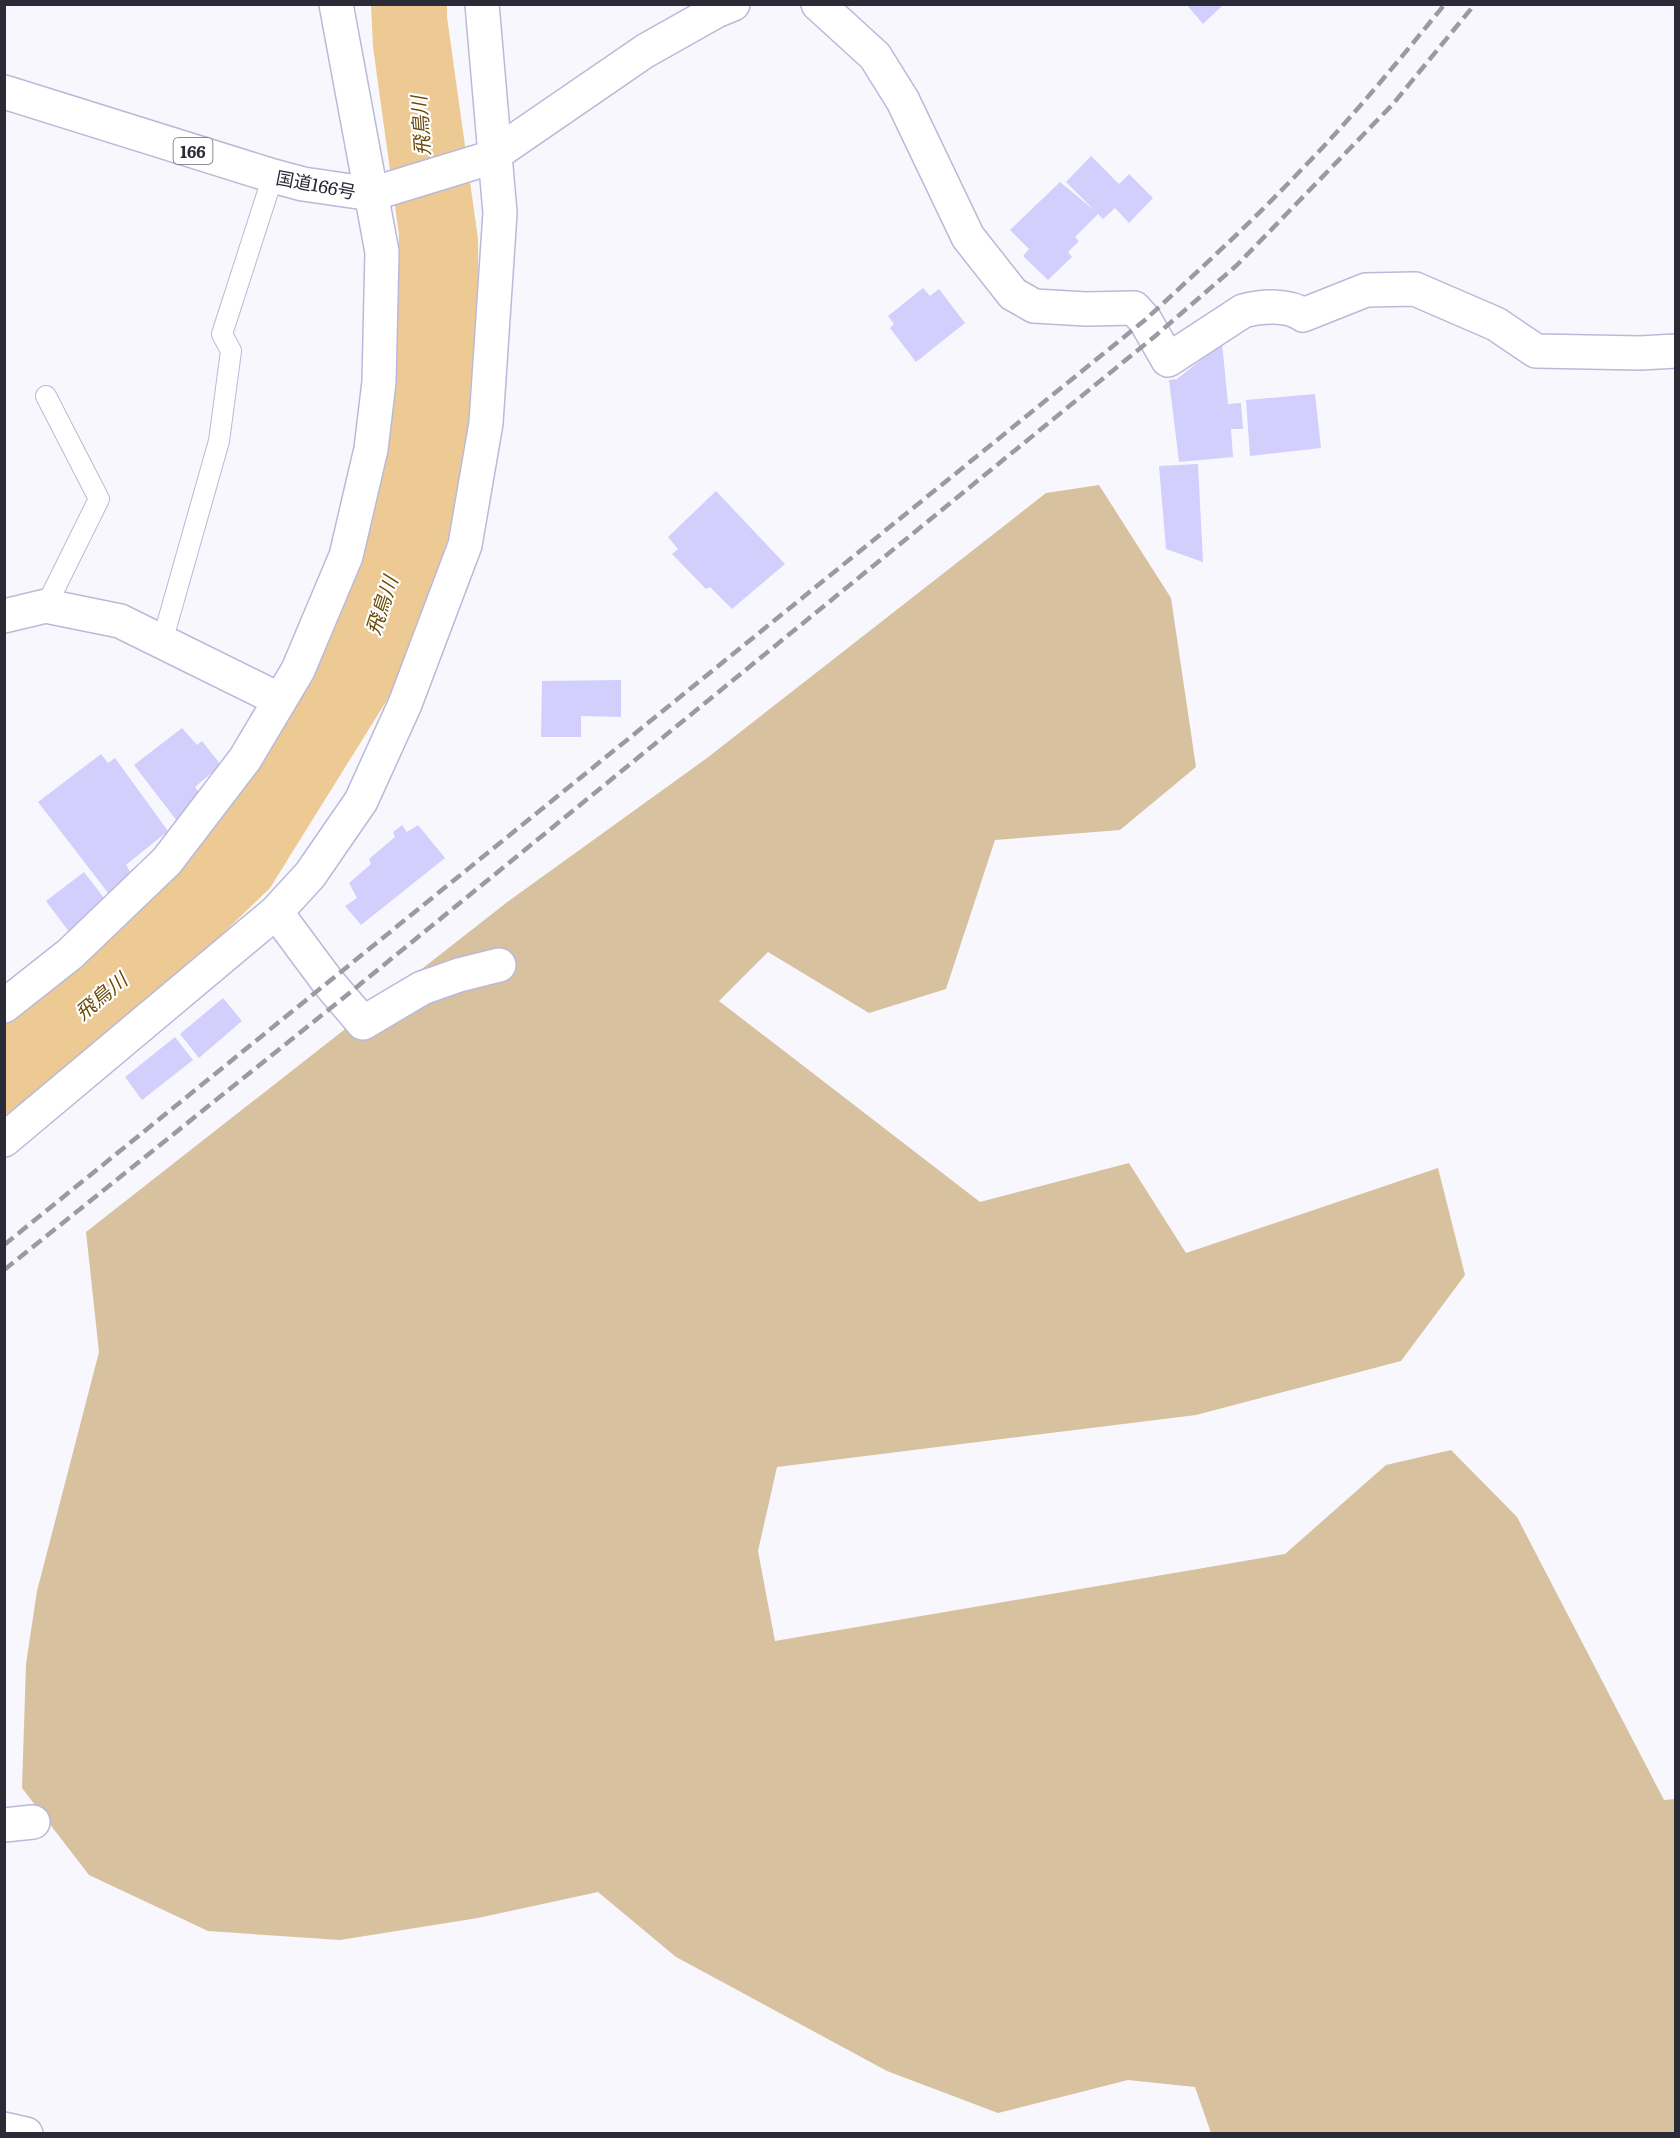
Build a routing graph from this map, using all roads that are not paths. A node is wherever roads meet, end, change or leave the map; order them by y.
1 (336, 4) edge
2 (482, 4) edge
3 (733, 4) edge
4 (818, 4) edge
5 (4, 92) edge
6 (489, 157) junction
7 (273, 176) junction
8 (378, 192) junction
9 (1676, 351) edge
10 (46, 396) dead end
11 (46, 606) junction
12 (4, 616) edge
13 (162, 642) junction
14 (280, 700) junction
15 (276, 912) junction
16 (499, 964) dead end
17 (4, 1006) edge
18 (4, 1140) edge
19 (4, 2130) edge
20 (26, 2133) edge

1 - 8 main road
2 - 6 main road
3 - 6 main road, 国道166号 / 166
4 - 9 main road
5 - 7 main road, 国道166号 / 166
6 - 8 main road, 国道166号 / 166
6 - 15 main road
7 - 8 main road, 国道166号 / 166
7 - 13 lane
8 - 14 main road
10 - 11 lane
11 - 12 main road
11 - 13 main road
13 - 14 main road
14 - 17 main road
15 - 16 main road
15 - 18 main road
19 - 20 main road

